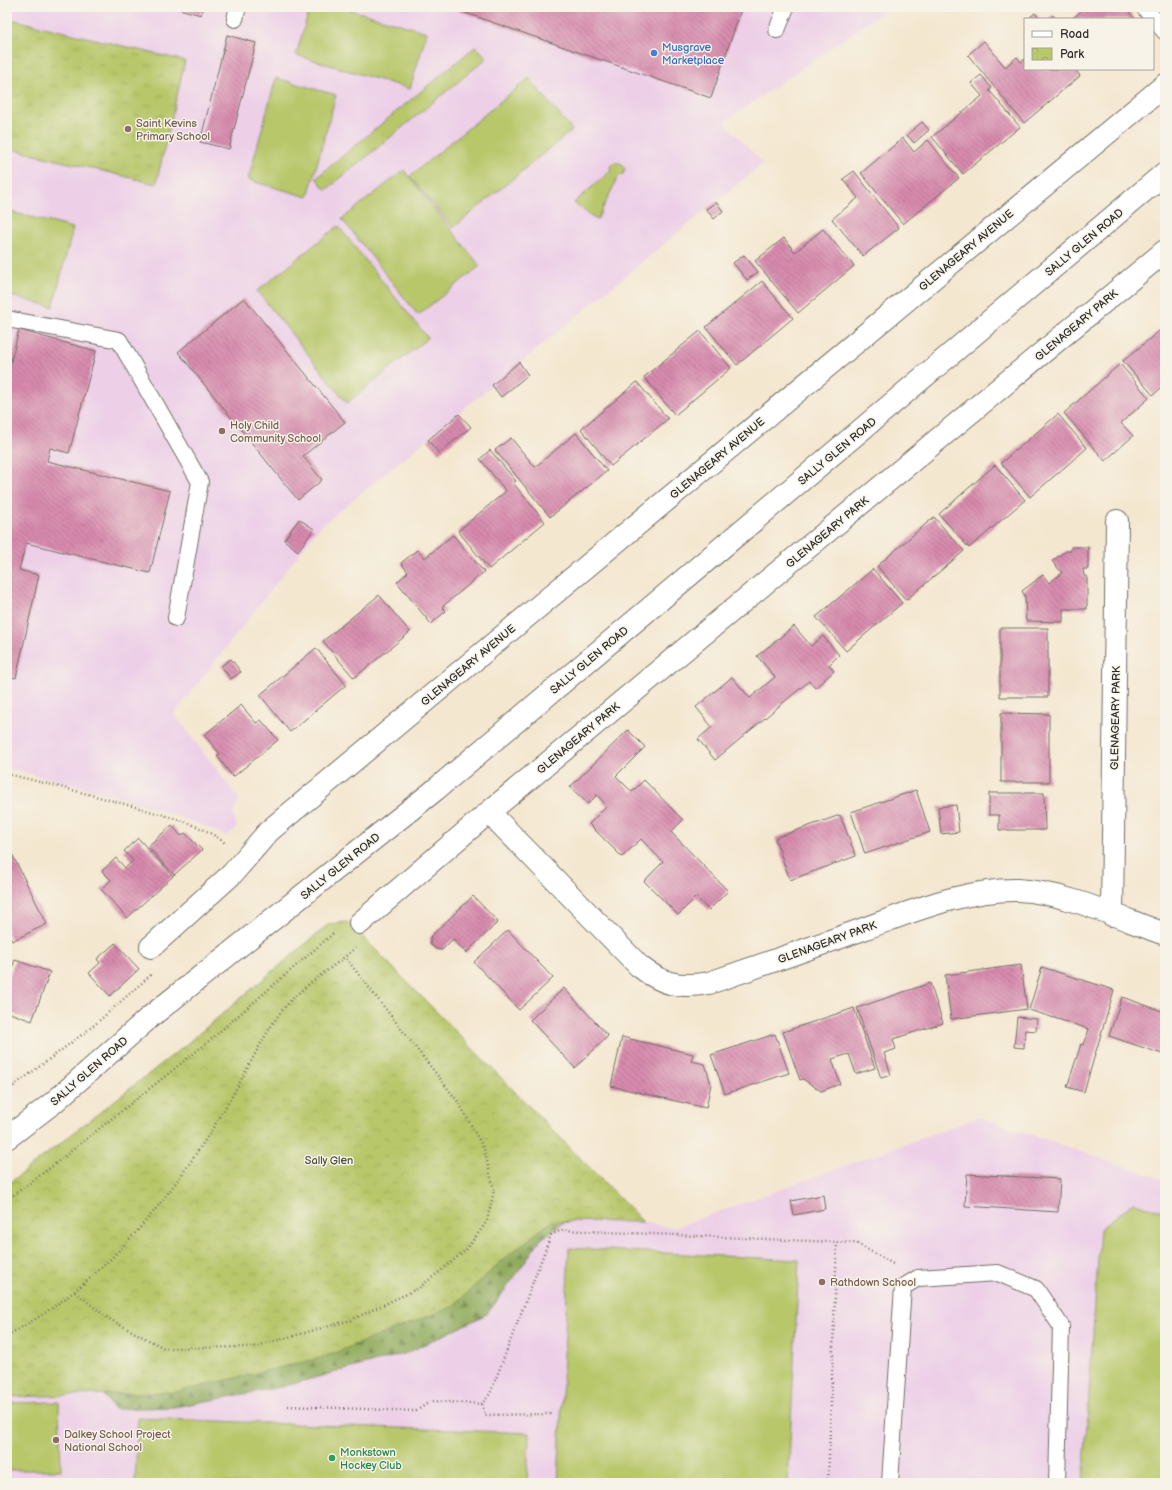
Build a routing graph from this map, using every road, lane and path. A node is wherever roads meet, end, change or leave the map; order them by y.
1 (786, 7) edge
2 (1144, 7) edge
3 (1153, 18) edge
4 (1154, 19) edge
5 (777, 30) dead end
6 (1165, 32) edge
7 (1165, 85) edge
8 (1165, 173) edge
9 (1165, 251) edge
10 (7, 319) edge
11 (1117, 521) dead end
12 (176, 618) dead end
13 (7, 774) edge
14 (489, 812) junction
15 (230, 847) dead end
16 (1112, 915) junction
17 (349, 925) junction
18 (1165, 934) edge
19 (151, 947) dead end
20 (345, 957) junction
21 (7, 1138) edge
22 (7, 1200) edge
23 (837, 1242) junction
24 (918, 1278) junction
25 (75, 1292) junction
26 (7, 1334) edge
27 (482, 1404) junction
28 (288, 1406) dead end
29 (552, 1414) dead end
30 (828, 1483) edge
31 (890, 1483) edge
32 (1057, 1483) edge

1 - 5 lane
2 - 3 lane
4 - 6 lane
7 - 19 street, GLENAGEARY AVENUE
8 - 21 street, SALLY GLEN ROAD
9 - 14 street, GLENAGEARY PARK
10 - 12 lane
11 - 16 street, GLENAGEARY PARK
13 - 15 path
14 - 16 street, GLENAGEARY PARK
14 - 17 street, GLENAGEARY PARK
16 - 18 street, GLENAGEARY PARK
17 - 20 path
17 - 22 path
20 - 25 path
20 - 25 path
23 - 24 path
23 - 27 path
23 - 30 path
24 - 31 lane
24 - 32 lane
25 - 26 path
27 - 28 path
27 - 29 path

